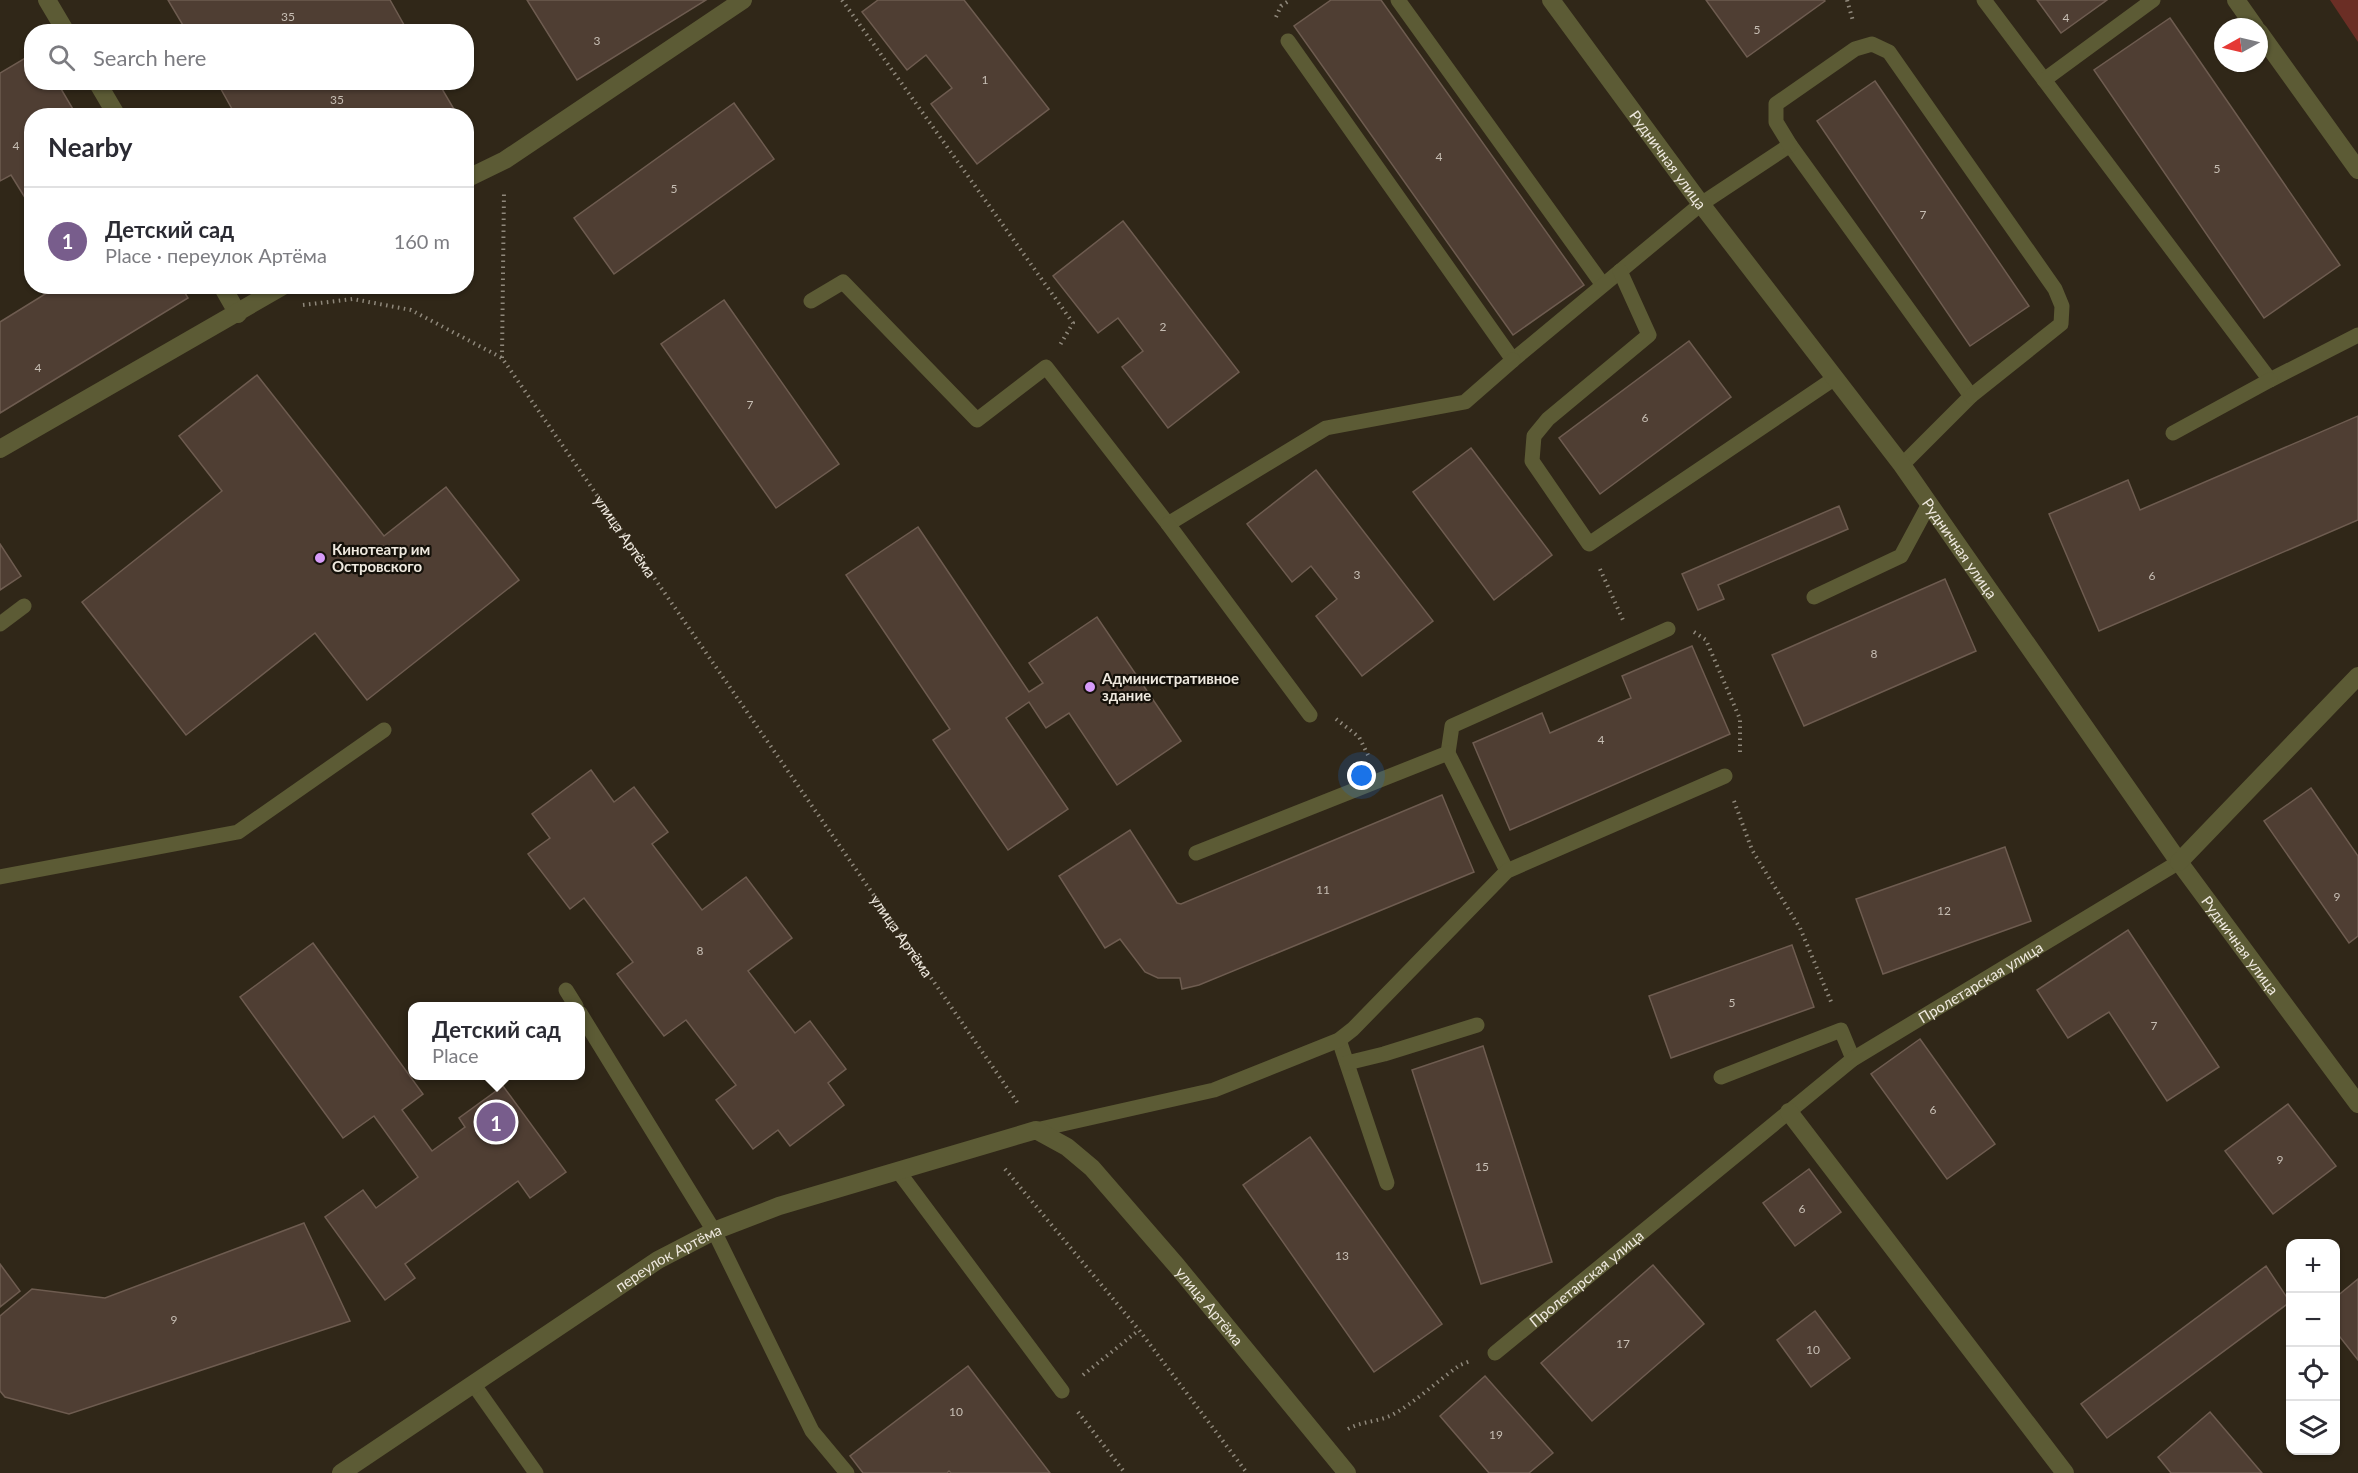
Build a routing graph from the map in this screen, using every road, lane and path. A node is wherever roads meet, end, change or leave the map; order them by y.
1 (47, 0) edge
2 (743, 0) edge
3 (842, 0) edge
4 (1398, 0) edge
5 (1551, 0) edge
6 (1984, 0) edge
7 (2153, 0) edge
8 (2236, 0) edge
9 (2249, 18) edge
10 (61, 24) edge
11 (1288, 41) dead end
12 (2268, 45) edge
13 (2044, 80) junction
14 (102, 90) edge
15 (112, 108) edge
16 (1790, 145) junction
17 (505, 160) junction
18 (2358, 170) edge
19 (474, 175) edge
20 (1701, 204) junction
21 (1620, 271) junction
22 (1603, 285) junction
23 (227, 294) edge
24 (270, 294) edge
25 (810, 302) dead end
26 (296, 306) dead end
27 (238, 314) junction
28 (2358, 334) edge
29 (502, 358) junction
30 (1513, 360) junction
31 (1046, 368) junction
32 (1835, 378) junction
33 (2270, 380) junction
34 (1971, 396) junction
35 (2173, 433) dead end
36 (0, 449) edge
37 (1902, 465) junction
38 (1929, 504) junction
39 (1168, 524) junction
40 (1589, 544) junction
41 (1814, 597) dead end
42 (24, 606) dead end
43 (0, 624) edge
44 (1668, 629) joint
45 (1634, 644) junction
46 (2358, 676) edge
47 (1310, 715) joint
48 (384, 730) dead end
49 (1448, 753) junction
50 (1725, 776) junction
51 (1380, 780) junction
52 (1196, 853) dead end
53 (2179, 862) junction
54 (1507, 871) junction
55 (0, 877) edge
56 (566, 990) dead end
57 (574, 1002) edge
58 (585, 1021) edge
59 (1477, 1025) dead end
60 (1841, 1030) junction
61 (1339, 1040) junction
62 (1853, 1059) junction
63 (1347, 1063) junction
64 (1720, 1077) dead end
65 (2358, 1104) edge
66 (1788, 1112) junction
67 (1036, 1130) junction
68 (985, 1145) junction
69 (898, 1171) junction
70 (1387, 1183) dead end
71 (714, 1231) junction
72 (1139, 1330) junction
73 (1495, 1353) joint
74 (474, 1385) junction
75 (1062, 1391) junction
76 (1324, 1444) junction
77 (340, 1473) edge
78 (536, 1473) edge
79 (847, 1473) edge
80 (1125, 1473) edge
81 (1247, 1473) edge
82 (1347, 1473) edge
83 (2065, 1473) edge

1 - 10 street
2 - 17 street
3 - 31 path
4 - 22 lane
5 - 20 street, Рудничная улица
6 - 13 lane
7 - 13 lane
8 - 9 street
11 - 30 lane
12 - 18 street
13 - 33 lane
14 - 15 street
16 - 20 lane
16 - 34 lane
16 - 34 lane
17 - 19 street
17 - 29 path
20 - 21 lane
20 - 32 street, Рудничная улица
21 - 22 lane
21 - 40 lane
22 - 30 lane
23 - 27 street
24 - 27 street
25 - 31 lane
26 - 29 path
27 - 36 street
28 - 33 lane
29 - 67 path, улица Артёма
30 - 39 lane
31 - 39 lane
32 - 37 street, Рудничная улица
32 - 40 lane
33 - 35 lane
34 - 37 lane
37 - 38 street, Рудничная улица
38 - 41 lane
38 - 53 street, Рудничная улица
39 - 47 lane
40 - 45 path
42 - 43 lane
44 - 45 lane
44 - 50 path
45 - 49 lane
46 - 53 street
47 - 51 path
48 - 55 lane
49 - 51 lane
49 - 54 lane
50 - 54 lane
50 - 60 path
51 - 52 lane
53 - 62 lane, Пролетарская улица
53 - 65 street, Рудничная улица
54 - 61 lane
56 - 57 lane
58 - 71 lane
59 - 63 lane
60 - 62 lane
60 - 64 lane
61 - 63 lane
61 - 67 lane
62 - 66 lane, Пролетарская улица
63 - 70 lane
66 - 73 lane, Пролетарская улица
66 - 83 street
67 - 68 street, переулок Артёма
67 - 76 street, улица Артёма
68 - 69 street, переулок Артёма
68 - 72 path
69 - 71 street, переулок Артёма
69 - 75 lane
71 - 74 street, переулок Артёма
71 - 79 lane
72 - 75 path
72 - 81 path
73 - 76 path
74 - 77 street, переулок Артёма
74 - 78 lane
75 - 80 path
76 - 82 street, улица Артёма

